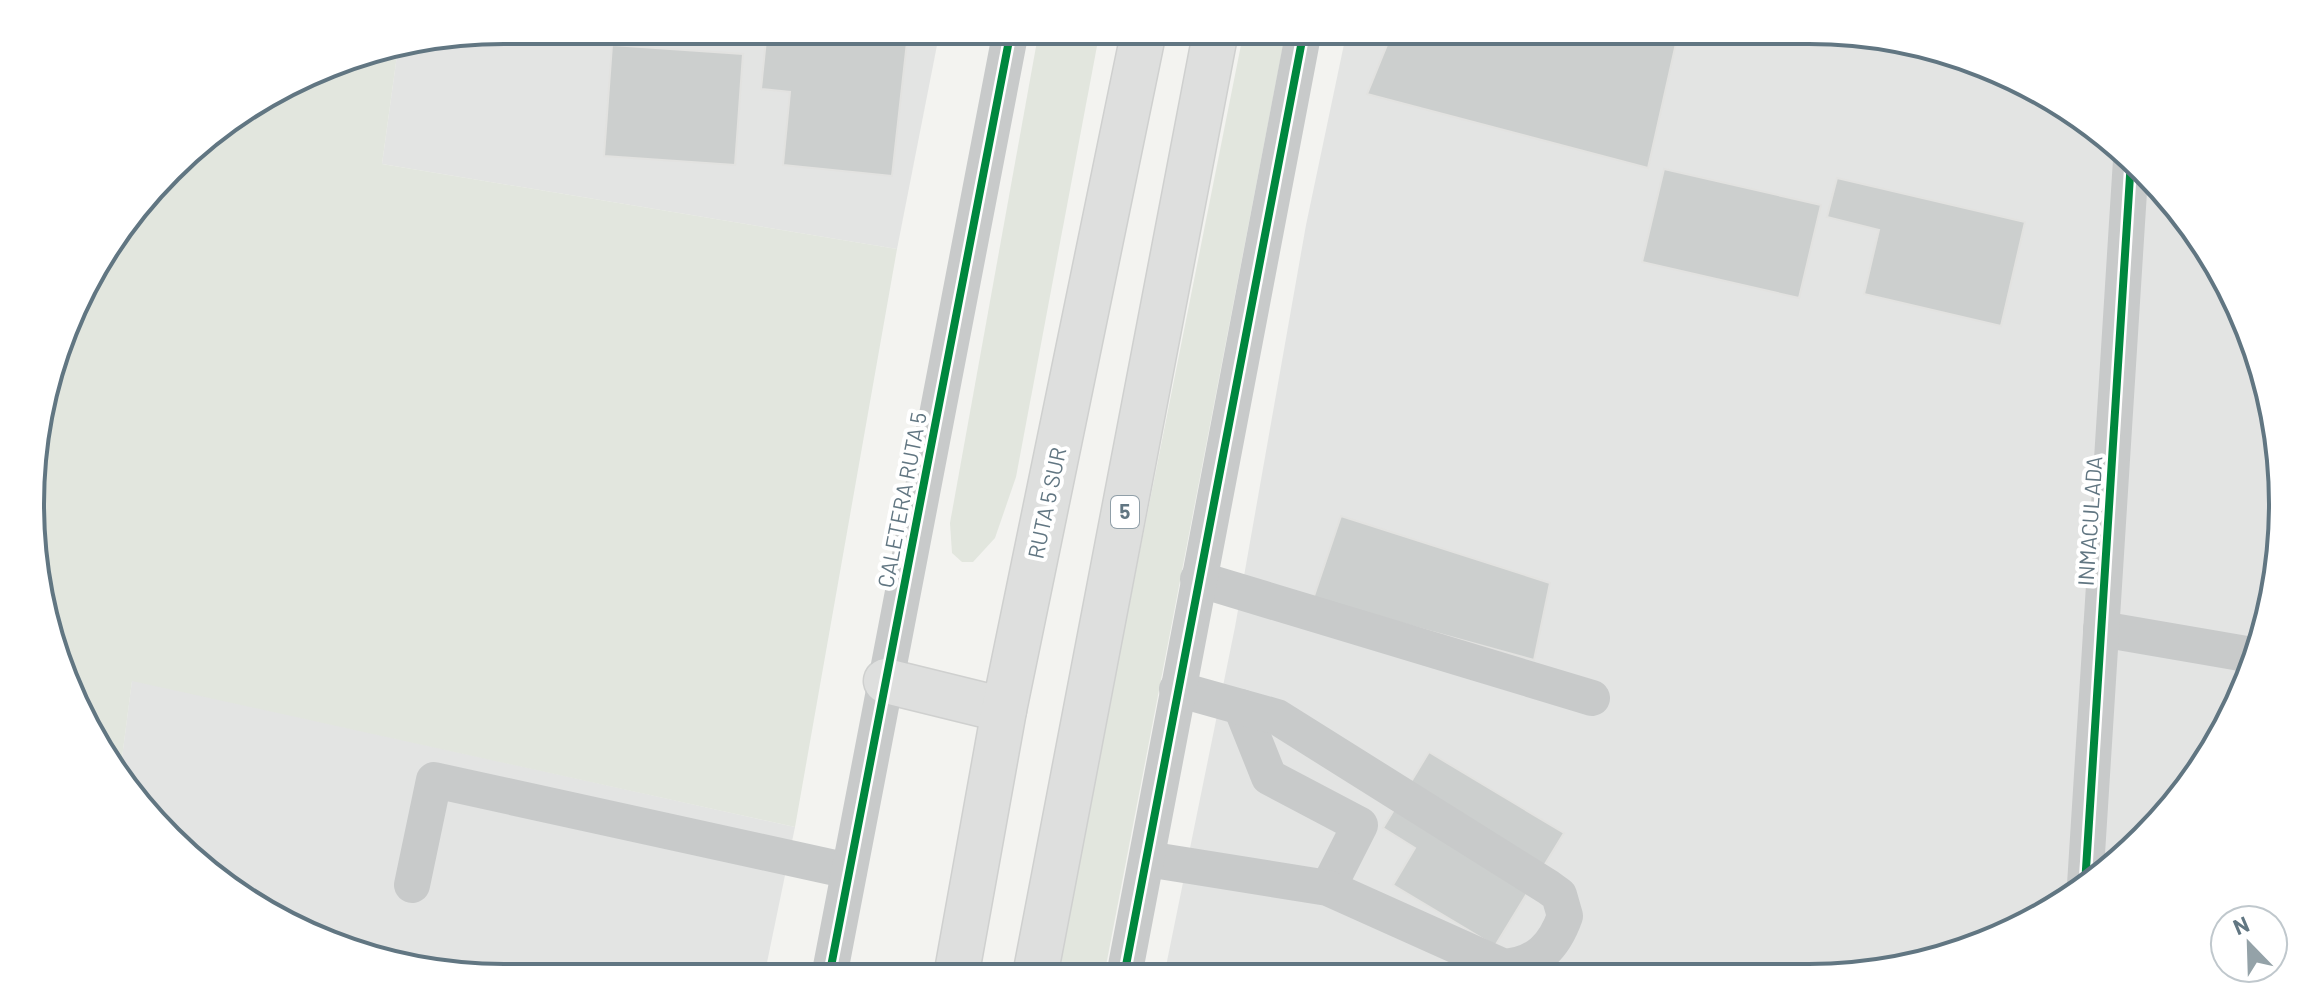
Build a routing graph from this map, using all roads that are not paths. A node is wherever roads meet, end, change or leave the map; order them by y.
1 (1008, 44) edge
2 (1141, 44) edge
3 (1213, 44) edge
4 (1301, 44) edge
5 (2130, 175) edge
6 (1198, 579) junction
7 (2101, 629) junction
8 (2244, 654) edge
9 (886, 681) junction
10 (1177, 689) junction
11 (1592, 698) dead end
12 (1241, 707) junction
13 (1004, 710) junction
14 (1147, 859) junction
15 (849, 871) junction
16 (2086, 871) edge
17 (412, 885) dead end
18 (1328, 888) junction
19 (831, 964) edge
20 (958, 964) edge
21 (1037, 964) edge
22 (1126, 964) edge
23 (1497, 964) edge
24 (1522, 964) edge

1 - 9 street, CALETERA RUTA 5
2 - 13 highway, RUTA 5 SUR
3 - 21 highway, 5
4 - 6 street
5 - 7 street, INMACULADA
6 - 10 street
6 - 11 street
7 - 8 street
7 - 16 street, INMACULADA
9 - 13 highway
9 - 15 street, CALETERA RUTA 5
10 - 12 street
10 - 14 street
12 - 18 street
12 - 24 street
13 - 20 highway, RUTA 5 SUR
14 - 18 street
14 - 22 street
15 - 17 street
15 - 19 street, CALETERA RUTA 5
18 - 23 street

